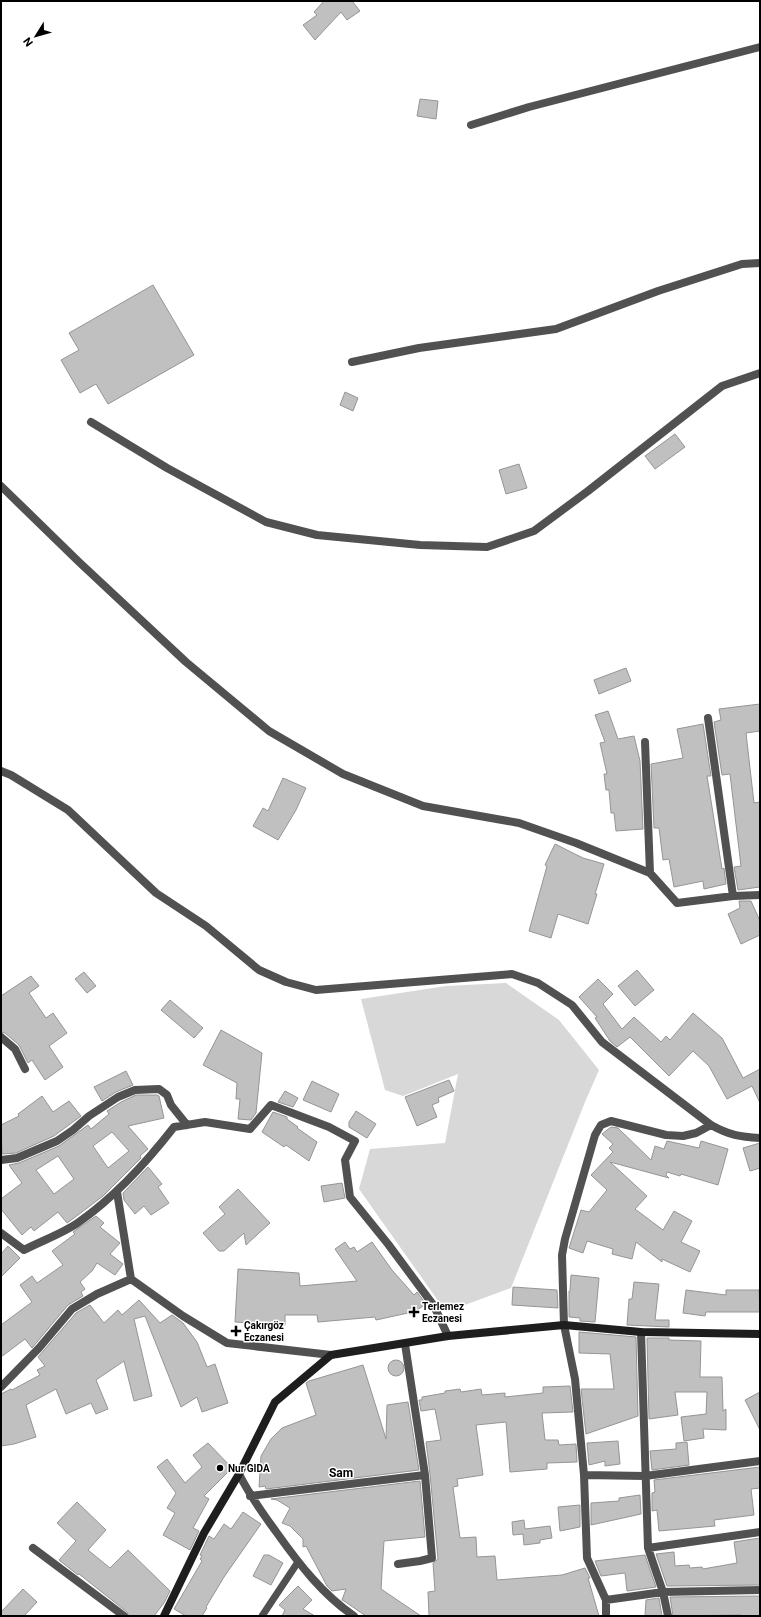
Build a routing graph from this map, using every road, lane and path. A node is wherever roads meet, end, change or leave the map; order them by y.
1 (760, 47) edge
2 (471, 125) dead end
3 (760, 263) edge
4 (352, 362) dead end
5 (760, 373) edge
6 (91, 422) dead end
7 (1, 486) edge
8 (708, 718) dead end
9 (645, 742) dead end
10 (1, 771) edge
11 (650, 873) junction
12 (760, 895) edge
13 (733, 896) junction
14 (1, 1037) edge
15 (25, 1069) dead end
16 (187, 1125) junction
17 (711, 1125) junction
18 (760, 1138) edge
19 (1, 1160) edge
20 (117, 1192) junction
21 (1, 1233) edge
22 (131, 1279) junction
23 (564, 1325) junction
24 (641, 1332) junction
25 (760, 1334) edge
26 (448, 1336) junction
27 (405, 1344) junction
28 (331, 1356) junction
29 (1, 1387) edge
30 (760, 1461) edge
31 (239, 1474) junction
32 (425, 1475) junction
33 (584, 1476) junction
34 (645, 1476) junction
35 (250, 1496) junction
36 (760, 1532) edge
37 (33, 1548) dead end
38 (648, 1548) junction
39 (298, 1562) junction
40 (398, 1564) dead end
41 (760, 1590) edge
42 (663, 1592) junction
43 (606, 1600) junction
44 (124, 1616) edge
45 (164, 1616) edge
46 (262, 1616) edge
47 (354, 1616) edge
48 (606, 1616) edge
49 (668, 1616) edge

1 - 2 street
3 - 4 street
5 - 6 street
7 - 11 street
8 - 13 street
9 - 11 street
10 - 17 street
11 - 13 street
12 - 13 street
14 - 15 street
16 - 19 street
16 - 20 street
16 - 26 street
17 - 18 street
17 - 23 street
20 - 21 street
20 - 22 street
22 - 28 street
22 - 29 street
23 - 24 street
23 - 26 street
23 - 33 street
24 - 25 street
24 - 34 street
26 - 27 street
27 - 28 street
27 - 32 street
28 - 31 street
30 - 34 street
31 - 35 street
31 - 45 street
32 - 35 street
32 - 40 street
33 - 34 street
33 - 43 street
34 - 38 street
35 - 39 street
36 - 38 street
37 - 44 street
38 - 42 street
39 - 46 lane
39 - 47 street
41 - 42 street
42 - 43 street
42 - 49 street
43 - 48 street

